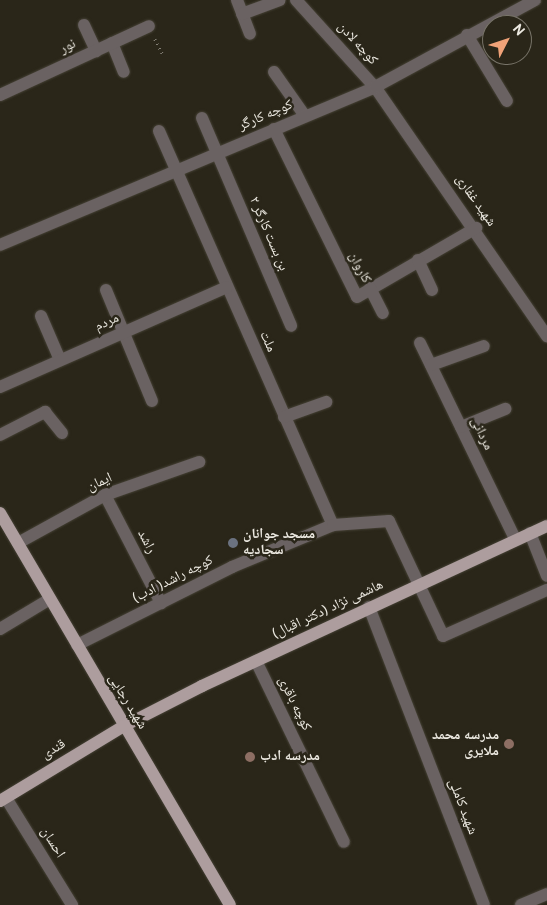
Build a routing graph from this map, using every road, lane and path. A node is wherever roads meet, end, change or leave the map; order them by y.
1 (237, 0) edge
2 (280, 0) edge
3 (296, 0) edge
4 (535, 0) edge
5 (242, 14) junction
6 (84, 25) dead end
7 (149, 26) dead end
8 (250, 34) dead end
9 (467, 35) junction
10 (112, 43) junction
11 (96, 51) junction
12 (124, 72) dead end
13 (274, 72) dead end
14 (375, 87) junction
15 (0, 96) edge
16 (507, 102) dead end
17 (306, 116) junction
18 (202, 118) dead end
19 (274, 129) junction
20 (159, 132) dead end
21 (218, 153) junction
22 (176, 171) junction
23 (476, 228) junction
24 (0, 245) edge
25 (418, 260) junction
26 (227, 287) junction
27 (370, 288) junction
28 (106, 290) dead end
29 (432, 290) dead end
30 (383, 313) dead end
31 (41, 316) dead end
32 (291, 326) dead end
33 (124, 332) junction
34 (547, 336) edge
35 (420, 343) dead end
36 (484, 346) dead end
37 (60, 360) junction
38 (431, 365) junction
39 (0, 387) edge
40 (152, 401) dead end
41 (326, 402) dead end
42 (505, 409) dead end
43 (284, 417) junction
44 (461, 427) junction
45 (62, 433) dead end
46 (0, 434) edge
47 (199, 462) dead end
48 (105, 495) junction
49 (0, 513) edge
50 (333, 526) junction
51 (547, 526) edge
52 (530, 533) junction
53 (515, 539) junction
54 (18, 543) junction
55 (547, 576) edge
56 (419, 584) junction
57 (547, 590) edge
58 (50, 599) junction
59 (161, 603) junction
60 (369, 607) junction
61 (0, 629) edge
62 (77, 645) junction
63 (256, 661) junction
64 (124, 726) junction
65 (3, 799) edge
66 (344, 842) dead end
67 (547, 894) edge
68 (72, 905) edge
69 (230, 905) edge
70 (484, 905) edge
71 (521, 905) edge

1 - 5 street
2 - 5 street
3 - 14 street, کوچه لادن
4 - 9 street, کوچه کارگر
5 - 8 street
6 - 11 street
7 - 10 street, نور
9 - 14 street, کوچه کارگر
9 - 16 street
10 - 11 street, نور
10 - 12 street
11 - 15 street, نور
13 - 17 street
14 - 17 street, کوچه کارگر
14 - 23 street, شهید غفاری
17 - 19 street, کوچه کارگر
18 - 21 street, بن بست کارگر ۲
19 - 21 street, کوچه کارگر
19 - 27 street, کاروان
20 - 22 street, ملت
21 - 22 street, کوچه کارگر
21 - 32 street, بن بست کارگر ۲
22 - 24 street, کوچه کارگر
22 - 26 street, ملت
23 - 25 street, کاروان
23 - 34 street, شهید غفاری
25 - 27 street, کاروان
25 - 29 street
26 - 33 street, مردم
26 - 43 street, ملت
27 - 30 street
28 - 33 street
31 - 37 street
33 - 37 street, مردم
33 - 40 street
35 - 38 street, مردانی
36 - 38 street
37 - 39 street, مردم
38 - 44 street, مردانی
41 - 43 street
42 - 44 street
43 - 50 street, ملت
44 - 53 street, مردانی
45 - 46 street
47 - 48 street, ایمان
48 - 54 street, ایمان
48 - 59 street, راشد
49 - 54 main road, شهید رجایی
50 - 56 street, کوچه راشد( ادب)
50 - 59 street, کوچه راشد( ادب)
51 - 52 main road, هاشمی نژاد (دکتر اقبال)
52 - 53 main road, هاشمی نژاد (دکتر اقبال)
52 - 55 street
53 - 56 main road, هاشمی نژاد (دکتر اقبال)
54 - 58 main road, شهید رجایی
56 - 57 street
56 - 60 main road, هاشمی نژاد (دکتر اقبال)
58 - 61 street
58 - 62 main road, شهید رجایی
59 - 62 street, کوچه راشد( ادب)
60 - 63 main road, هاشمی نژاد (دکتر اقبال)
60 - 70 street, شهید کاملی
62 - 64 main road, شهید رجایی
63 - 64 main road, هاشمی نژاد (دکتر اقبال)
63 - 66 street, کوچه باقری
64 - 65 main road, قندی
64 - 69 main road, شهید رجایی
65 - 68 street, احسان
67 - 71 street

